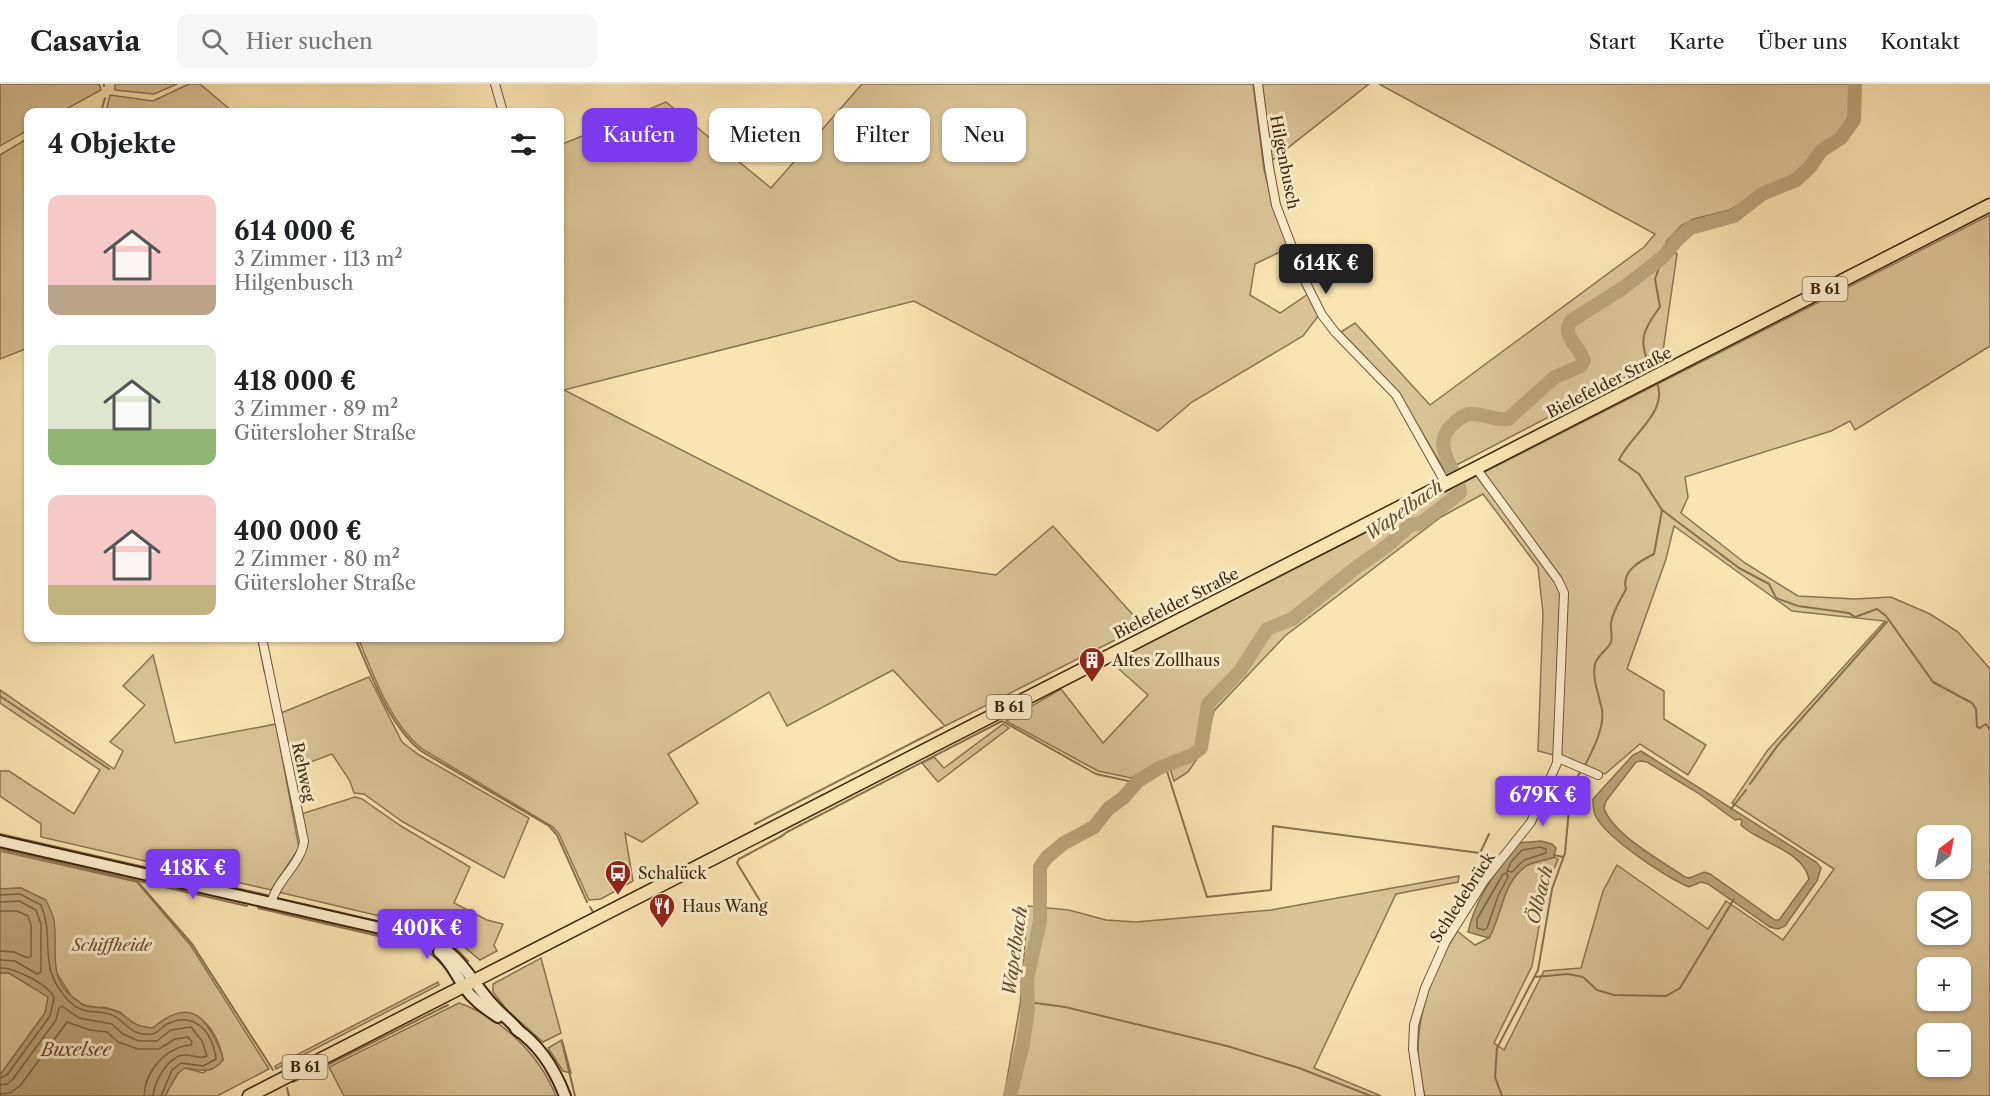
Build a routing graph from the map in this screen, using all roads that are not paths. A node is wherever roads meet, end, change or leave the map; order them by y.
1 (495, 84) edge
2 (1258, 84) edge
3 (502, 108) edge
4 (1990, 205) edge
5 (1470, 471) junction
6 (1448, 483) junction
7 (263, 642) edge
8 (1558, 758) junction
9 (1598, 775) dead end
10 (0, 841) edge
11 (271, 904) junction
12 (469, 983) junction
13 (249, 1096) edge
14 (565, 1096) edge
15 (1420, 1096) edge

1 - 3 street
2 - 6 street, Hilgenbusch
4 - 5 main road, Bielefelder Straße / B 61
5 - 6 main road, Bielefelder Straße / B 61
5 - 8 street, Schledebrück
6 - 12 main road, Bielefelder Straße / B 61
7 - 11 street, Rehweg
8 - 9 street
8 - 15 street, Schledebrück
10 - 11 main road
11 - 12 main road
12 - 13 main road, Bielefelder Straße / B 61
12 - 14 main road

